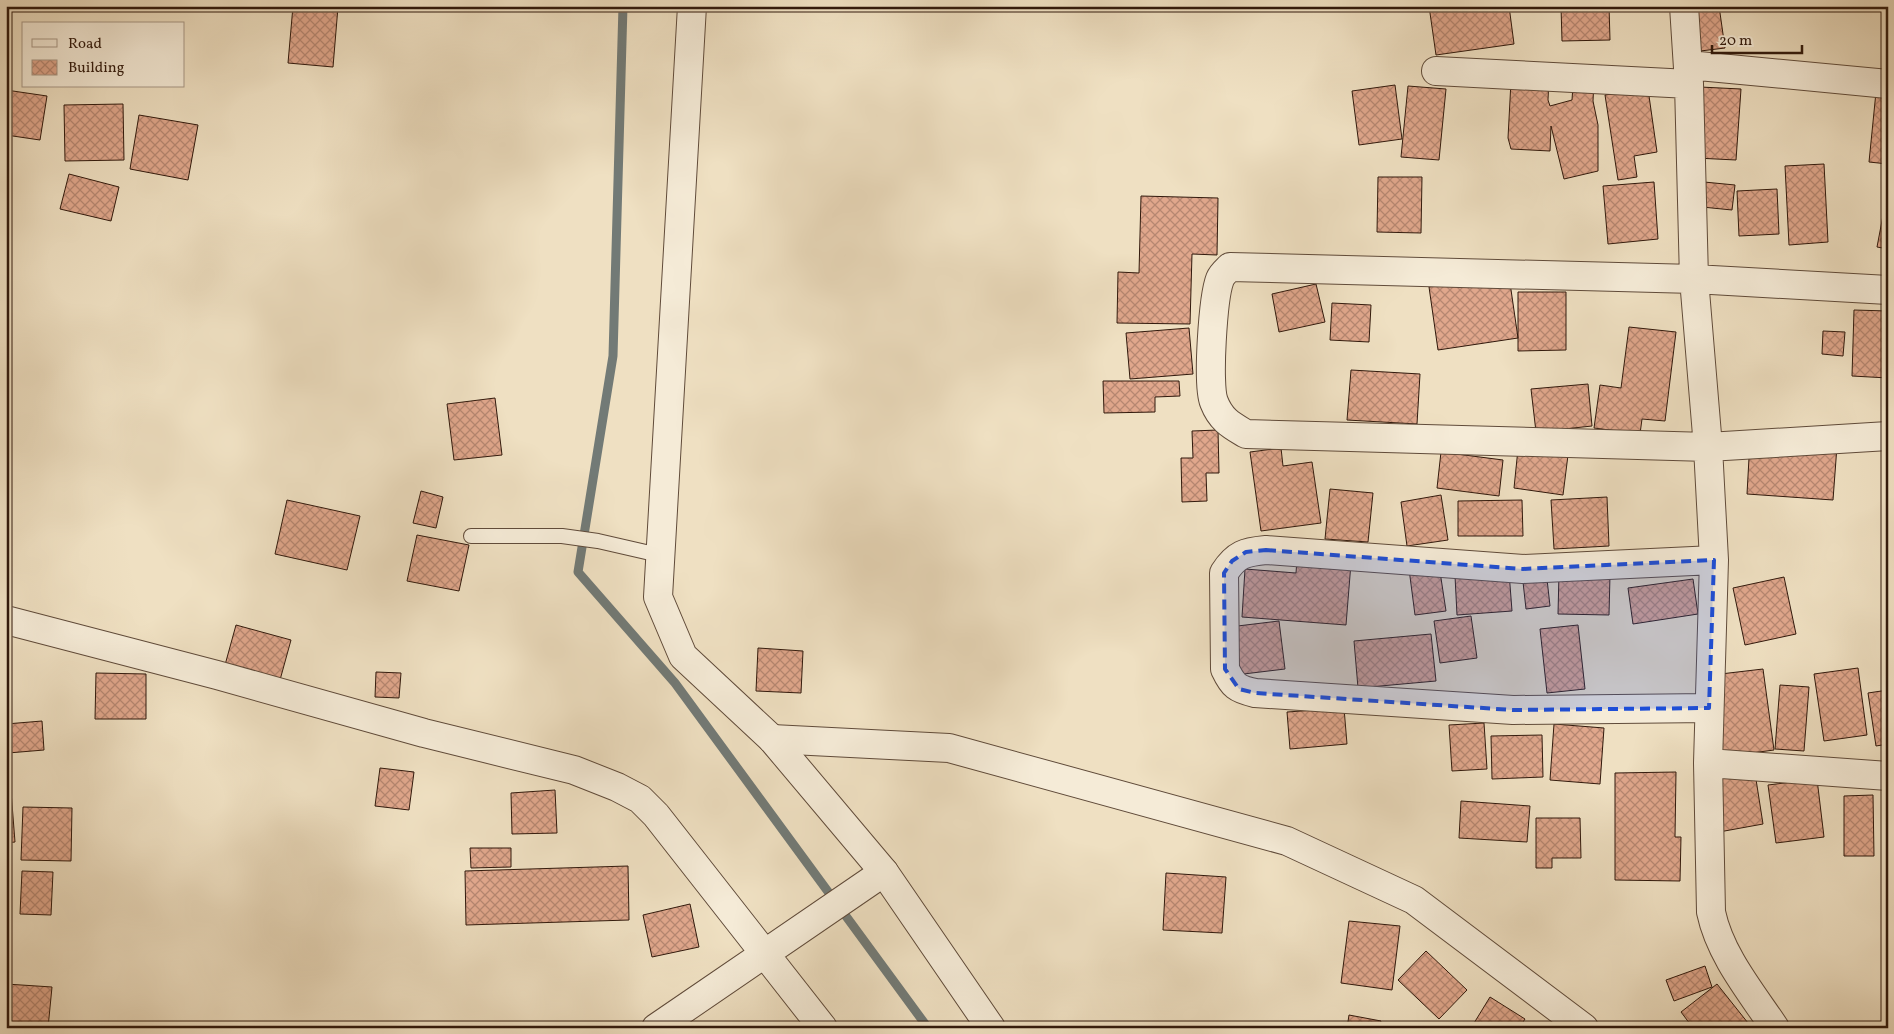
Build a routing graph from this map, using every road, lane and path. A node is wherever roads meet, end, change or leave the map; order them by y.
1 (692, 6) edge
2 (1684, 6) edge
3 (1436, 71) dead end
4 (1688, 75) junction
5 (1888, 84) edge
6 (1694, 279) junction
7 (1888, 290) edge
8 (1888, 436) edge
9 (1708, 447) junction
10 (471, 536) dead end
11 (660, 555) junction
12 (1714, 560) junction
13 (6, 620) edge
14 (1709, 708) junction
15 (772, 738) junction
16 (1708, 763) junction
17 (1888, 776) edge
18 (884, 872) junction
19 (764, 953) junction
20 (656, 1028) edge
21 (823, 1028) edge
22 (991, 1028) edge
23 (1584, 1028) edge
24 (1775, 1028) edge

1 - 11 street
2 - 4 street
3 - 4 street
4 - 5 street
4 - 6 street
6 - 7 street
6 - 9 street
6 - 9 street
8 - 9 street
9 - 12 street
10 - 11 lane
11 - 15 street
12 - 14 street
12 - 14 street
13 - 19 street
14 - 16 street
15 - 18 street
15 - 23 street
16 - 17 street
16 - 24 street
18 - 19 street
18 - 22 street
19 - 20 street
19 - 21 street

